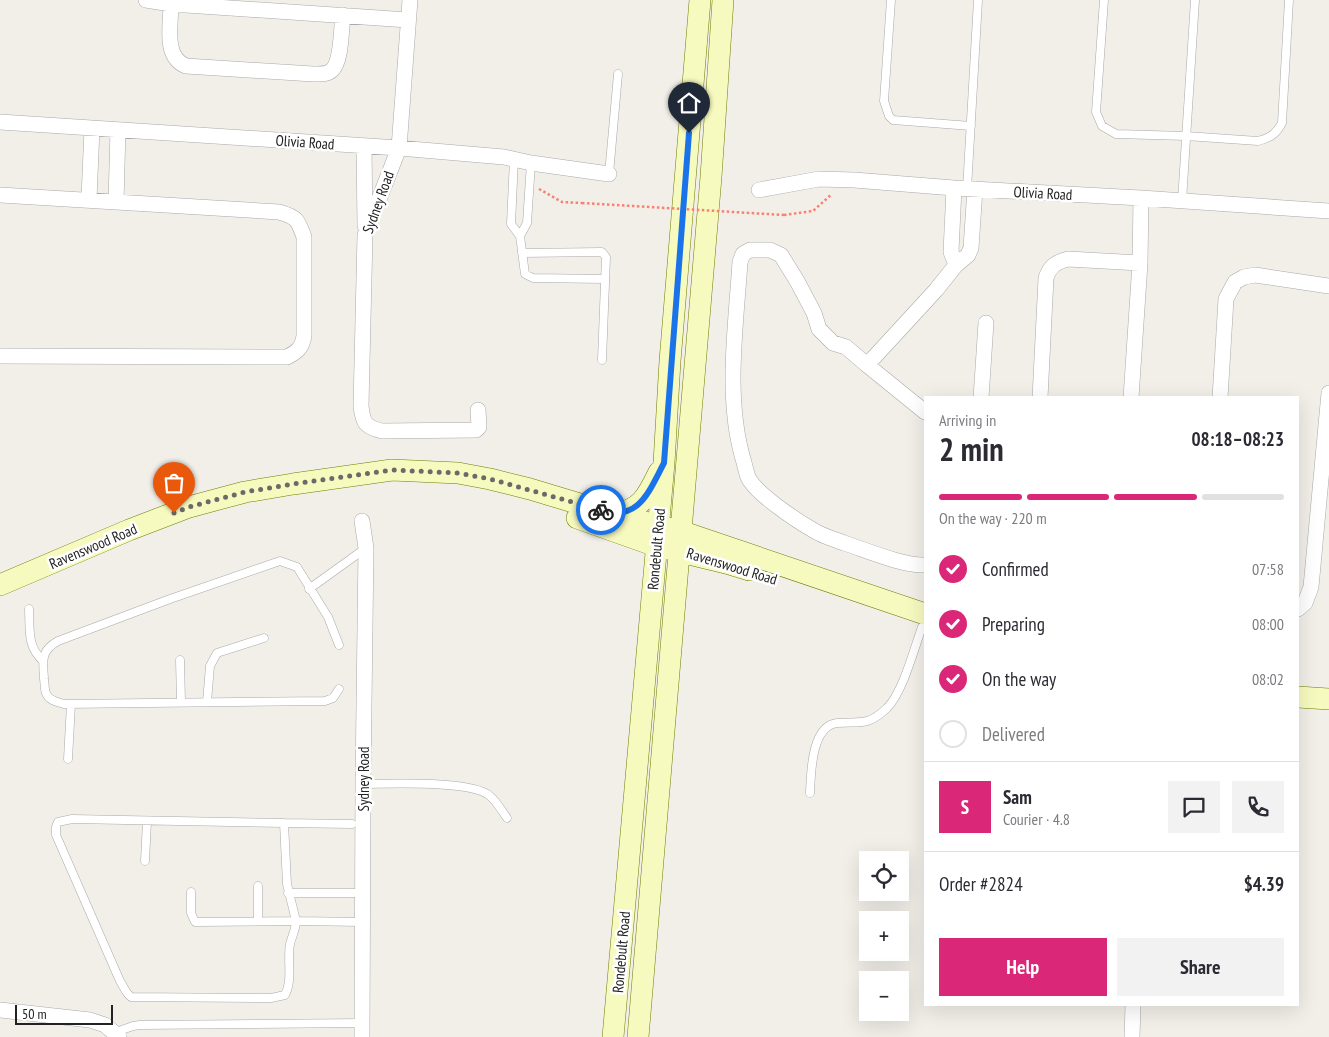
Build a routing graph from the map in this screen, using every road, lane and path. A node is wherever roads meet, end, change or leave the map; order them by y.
1 (146, 0) edge
2 (410, 0) edge
3 (700, 0) edge
4 (723, 0) edge
5 (891, 0) edge
6 (978, 0) edge
7 (1104, 0) edge
8 (1195, 0) edge
9 (1289, 0) edge
10 (172, 4) junction
11 (343, 15) junction
12 (408, 20) junction
13 (618, 74) dead end
14 (0, 122) edge
15 (970, 126) junction
16 (92, 128) junction
17 (118, 130) junction
18 (1186, 136) junction
19 (364, 146) junction
20 (399, 148) junction
21 (514, 159) junction
22 (531, 163) junction
23 (609, 174) joint
24 (854, 180) junction
25 (965, 189) junction
26 (759, 190) dead end
27 (0, 195) edge
28 (1141, 198) junction
29 (89, 199) junction
30 (1182, 201) junction
31 (116, 202) junction
32 (582, 203) dead end
33 (963, 207) junction
34 (1329, 211) edge
35 (365, 235) junction
36 (520, 236) junction
37 (522, 253) junction
38 (1140, 263) junction
39 (956, 265) junction
40 (605, 279) junction
41 (1329, 286) edge
42 (986, 322) dead end
43 (0, 356) edge
44 (602, 360) dead end
45 (867, 365) junction
46 (1329, 393) edge
47 (981, 396) edge
48 (1040, 396) edge
49 (1131, 396) edge
50 (1220, 396) edge
51 (478, 410) dead end
52 (924, 411) edge
53 (664, 463) junction
54 (362, 474) junction
55 (613, 514) junction
56 (362, 521) dead end
57 (657, 536) junction
58 (680, 541) junction
59 (366, 548) junction
60 (726, 563) junction
61 (924, 565) edge
62 (0, 585) edge
63 (309, 589) junction
64 (674, 601) junction
65 (1299, 608) edge
66 (29, 610) dead end
67 (924, 622) edge
68 (264, 638) dead end
69 (339, 645) dead end
70 (180, 660) dead end
71 (43, 661) junction
72 (339, 689) dead end
73 (1299, 697) edge
74 (1329, 699) edge
75 (181, 702) junction
76 (207, 702) junction
77 (71, 704) junction
78 (1299, 709) edge
79 (1329, 711) edge
80 (68, 759) dead end
81 (363, 784) junction
82 (810, 793) dead end
83 (507, 818) dead end
84 (147, 820) junction
85 (284, 823) junction
86 (352, 824) dead end
87 (145, 861) dead end
88 (258, 886) dead end
89 (191, 892) dead end
90 (288, 893) junction
91 (363, 893) junction
92 (258, 921) junction
93 (296, 921) junction
94 (363, 922) junction
95 (1133, 1006) edge
96 (0, 1010) edge
97 (362, 1030) edge
98 (641, 1033) edge
99 (118, 1035) edge
100 (613, 1037) edge
101 (1132, 1037) edge

1 - 10 street
2 - 12 street, Sydney Road
3 - 53 main road, Rondebult Road
4 - 58 main road, Rondebult Road
5 - 15 lane
6 - 15 lane
7 - 18 lane
8 - 18 lane
9 - 18 lane
10 - 11 street
10 - 11 street
11 - 12 street
12 - 20 street, Sydney Road
13 - 23 lane
14 - 16 street, Olivia Road
15 - 25 lane
16 - 17 street, Olivia Road
16 - 29 street
17 - 19 street, Olivia Road
17 - 31 street
18 - 30 lane
19 - 20 street, Olivia Road
19 - 35 street
20 - 21 street, Olivia Road
20 - 35 street, Sydney Road
21 - 22 street, Olivia Road
21 - 36 lane
22 - 23 street, Olivia Road
22 - 36 lane
24 - 25 street, Olivia Road
24 - 26 street, Olivia Road
24 - 32 path, bridge
25 - 28 street, Olivia Road
25 - 33 street
25 - 33 street
27 - 29 street
28 - 30 street, Olivia Road
28 - 38 street
29 - 31 street
30 - 34 street, Olivia Road
31 - 43 street
33 - 39 street
33 - 39 street
35 - 51 street, Sydney Road
36 - 37 lane
37 - 40 lane
37 - 40 lane
38 - 48 street
38 - 49 street
39 - 45 street
40 - 44 lane
41 - 50 street
42 - 47 street
45 - 52 street
45 - 61 street
46 - 65 street
53 - 55 main road
53 - 57 main road, Rondebult Road
54 - 55 main road, Ravenswood Road
54 - 57 main road, Ravenswood Road
54 - 62 main road, Ravenswood Road
55 - 57 main road, Ravenswood Road
56 - 59 street, Sydney Road
57 - 58 main road, Ravenswood Road
57 - 100 main road, Rondebult Road
58 - 60 main road, Ravenswood Road
58 - 64 main road, Rondebult Road
58 - 67 main road, Ravenswood Road
59 - 63 lane
59 - 81 street, Sydney Road
60 - 64 main road
60 - 67 main road, Ravenswood Road
63 - 69 lane
63 - 71 lane
64 - 98 main road, Rondebult Road
66 - 71 lane
67 - 82 lane
68 - 76 lane
70 - 75 lane
71 - 77 lane
72 - 76 lane
73 - 74 main road
75 - 76 lane
75 - 77 lane
77 - 80 lane
78 - 79 main road
81 - 83 lane
81 - 91 street, Sydney Road
84 - 85 lane
84 - 87 lane
84 - 93 lane
85 - 86 lane
85 - 90 lane
88 - 92 lane
89 - 92 lane
90 - 91 lane
90 - 93 lane
91 - 94 street, Sydney Road
92 - 93 lane
93 - 94 lane
94 - 97 street, Sydney Road
95 - 101 street
96 - 99 street
97 - 99 lane

